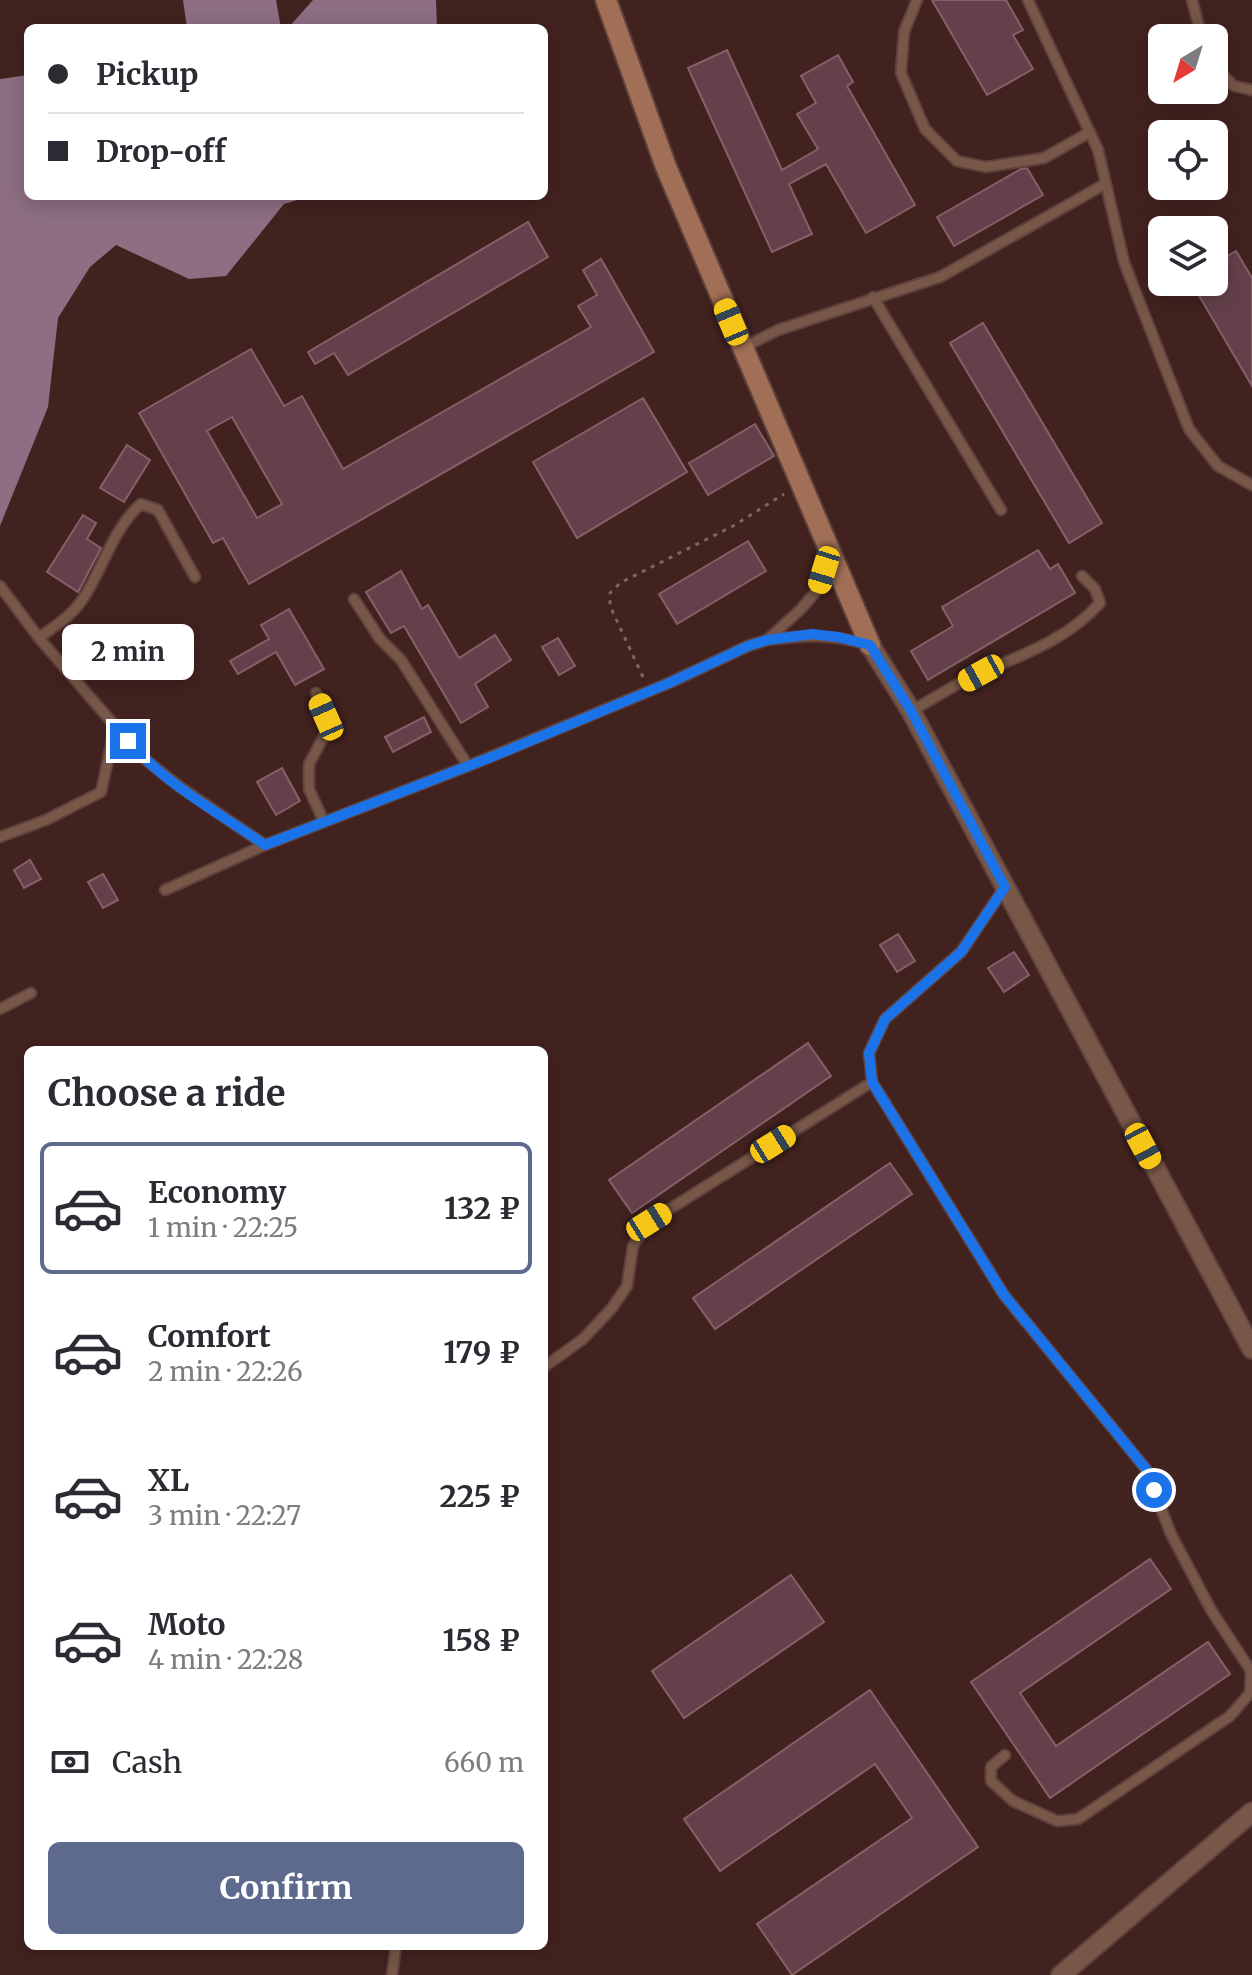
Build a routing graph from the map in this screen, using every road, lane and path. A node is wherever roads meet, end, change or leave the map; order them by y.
1 (606, 0) edge
2 (917, 0) edge
3 (1028, 0) edge
4 (1192, 0) edge
5 (1198, 24) edge
6 (1228, 80) edge
7 (1252, 90) edge
8 (1090, 132) junction
9 (1105, 184) junction
10 (873, 297) junction
11 (742, 348) junction
12 (798, 473) junction
13 (1252, 485) edge
14 (1001, 510) dead end
15 (830, 552) junction
16 (1082, 576) dead end
17 (195, 577) dead end
18 (0, 586) edge
19 (354, 599) dead end
20 (39, 638) junction
21 (767, 640) junction
22 (870, 645) junction
23 (650, 691) junction
24 (316, 693) dead end
25 (911, 711) junction
26 (115, 727) junction
27 (468, 766) junction
28 (324, 822) junction
29 (0, 837) edge
30 (265, 845) junction
31 (1005, 887) junction
32 (165, 890) dead end
33 (31, 993) dead end
34 (0, 1009) edge
35 (872, 1082) junction
36 (1252, 1349) edge
37 (548, 1364) edge
38 (1005, 1755) dead end
39 (1252, 1812) edge
40 (395, 1950) edge
41 (392, 1975) edge
42 (1061, 1975) edge

1 - 11 street
2 - 8 lane
3 - 8 lane
4 - 5 lane
6 - 7 lane
8 - 9 lane
9 - 10 lane
9 - 13 lane
10 - 11 lane
10 - 14 lane
11 - 12 street
12 - 15 street
12 - 23 path
15 - 21 lane
15 - 22 street
16 - 25 lane
17 - 20 lane
18 - 20 lane
19 - 27 lane
20 - 26 lane
21 - 22 lane
21 - 23 lane
22 - 25 street
23 - 27 lane
24 - 28 lane
25 - 31 street
26 - 29 lane
26 - 30 lane
27 - 28 lane
28 - 30 lane
30 - 32 lane
31 - 35 lane
31 - 36 street
33 - 34 lane
35 - 37 lane
35 - 38 lane
39 - 42 street
40 - 41 lane

